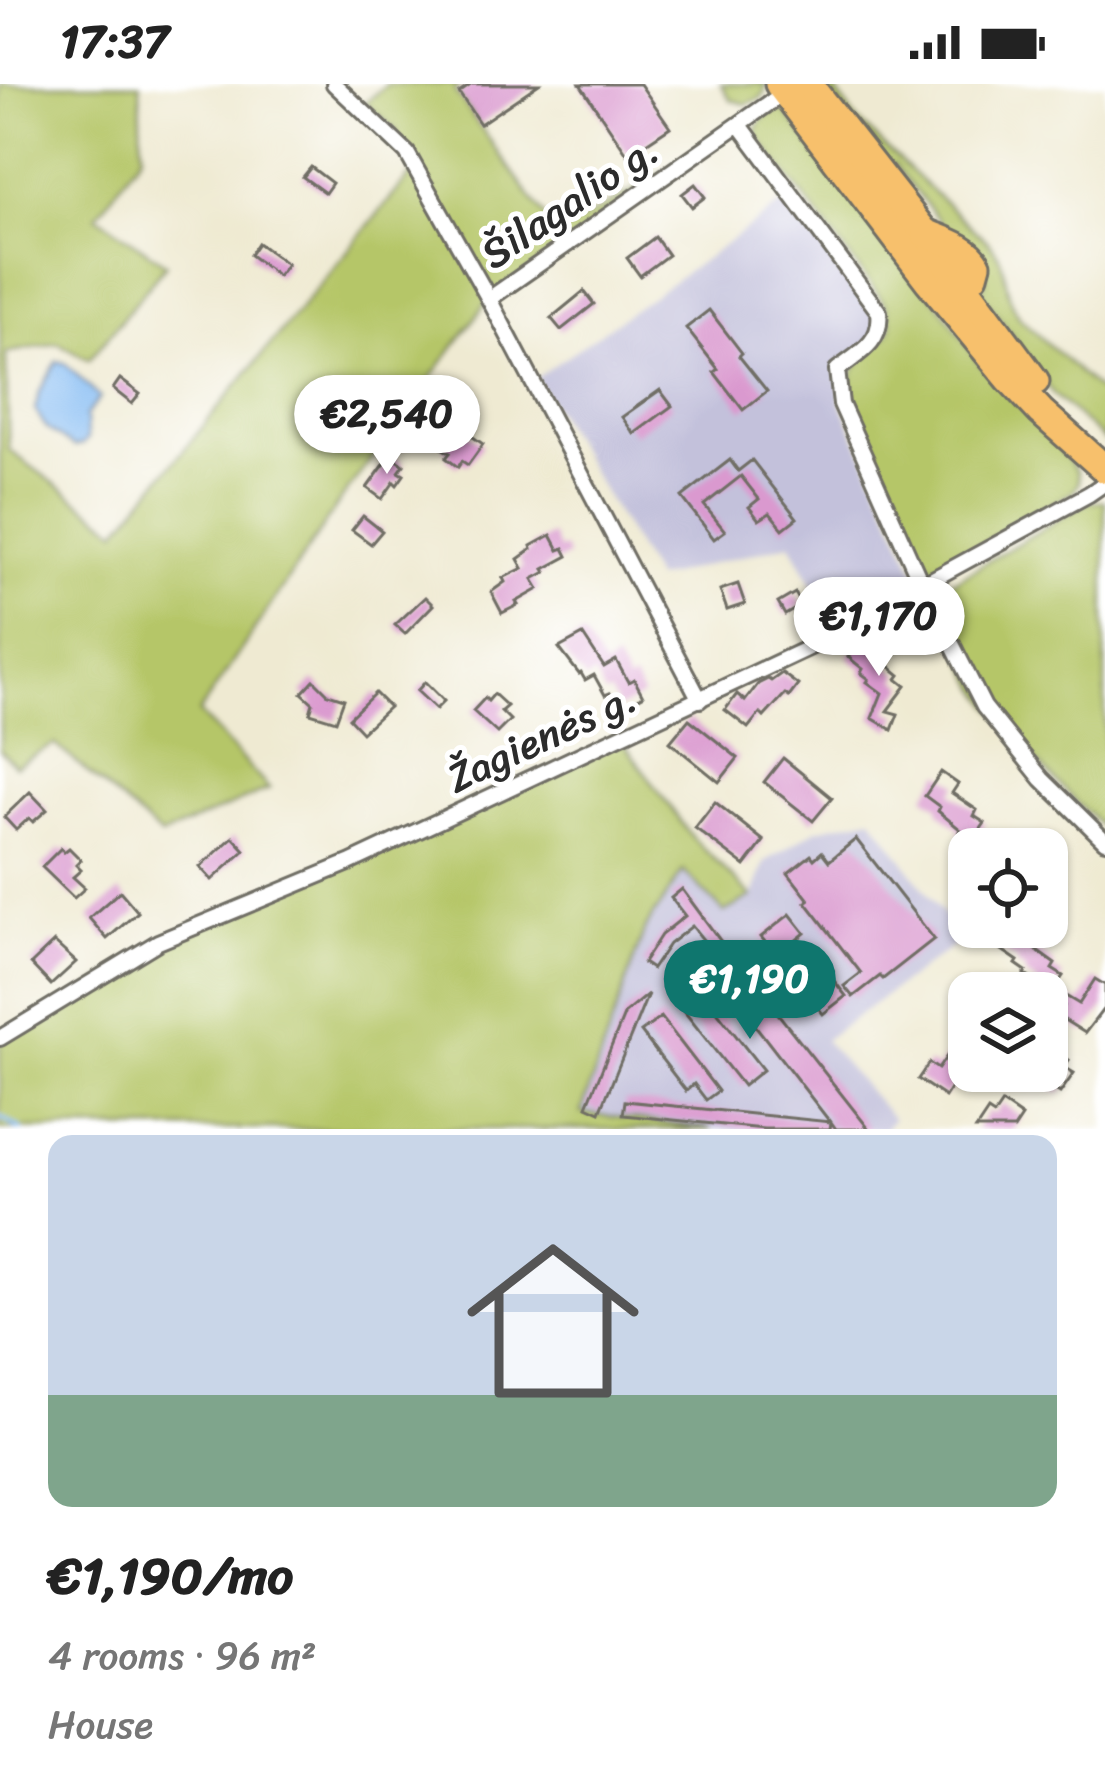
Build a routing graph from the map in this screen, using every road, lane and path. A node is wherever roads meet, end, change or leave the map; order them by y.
1 (334, 84) edge
2 (791, 87) edge
3 (740, 125) junction
4 (929, 281) junction
5 (964, 285) junction
6 (489, 299) junction
7 (1105, 468) edge
8 (1105, 483) edge
9 (922, 585) junction
10 (700, 700) junction
11 (1105, 841) edge
12 (0, 1038) edge

1 - 6 street, Šilagalio g.
2 - 3 street, Šilagalio g.
2 - 4 highway
2 - 5 highway
3 - 6 street, Šilagalio g.
3 - 9 street
4 - 5 highway
4 - 7 highway
5 - 7 highway
6 - 10 street
8 - 9 street, Žagienės g.
9 - 10 street, Žagienės g.
9 - 11 street
10 - 12 street, Žagienės g.

